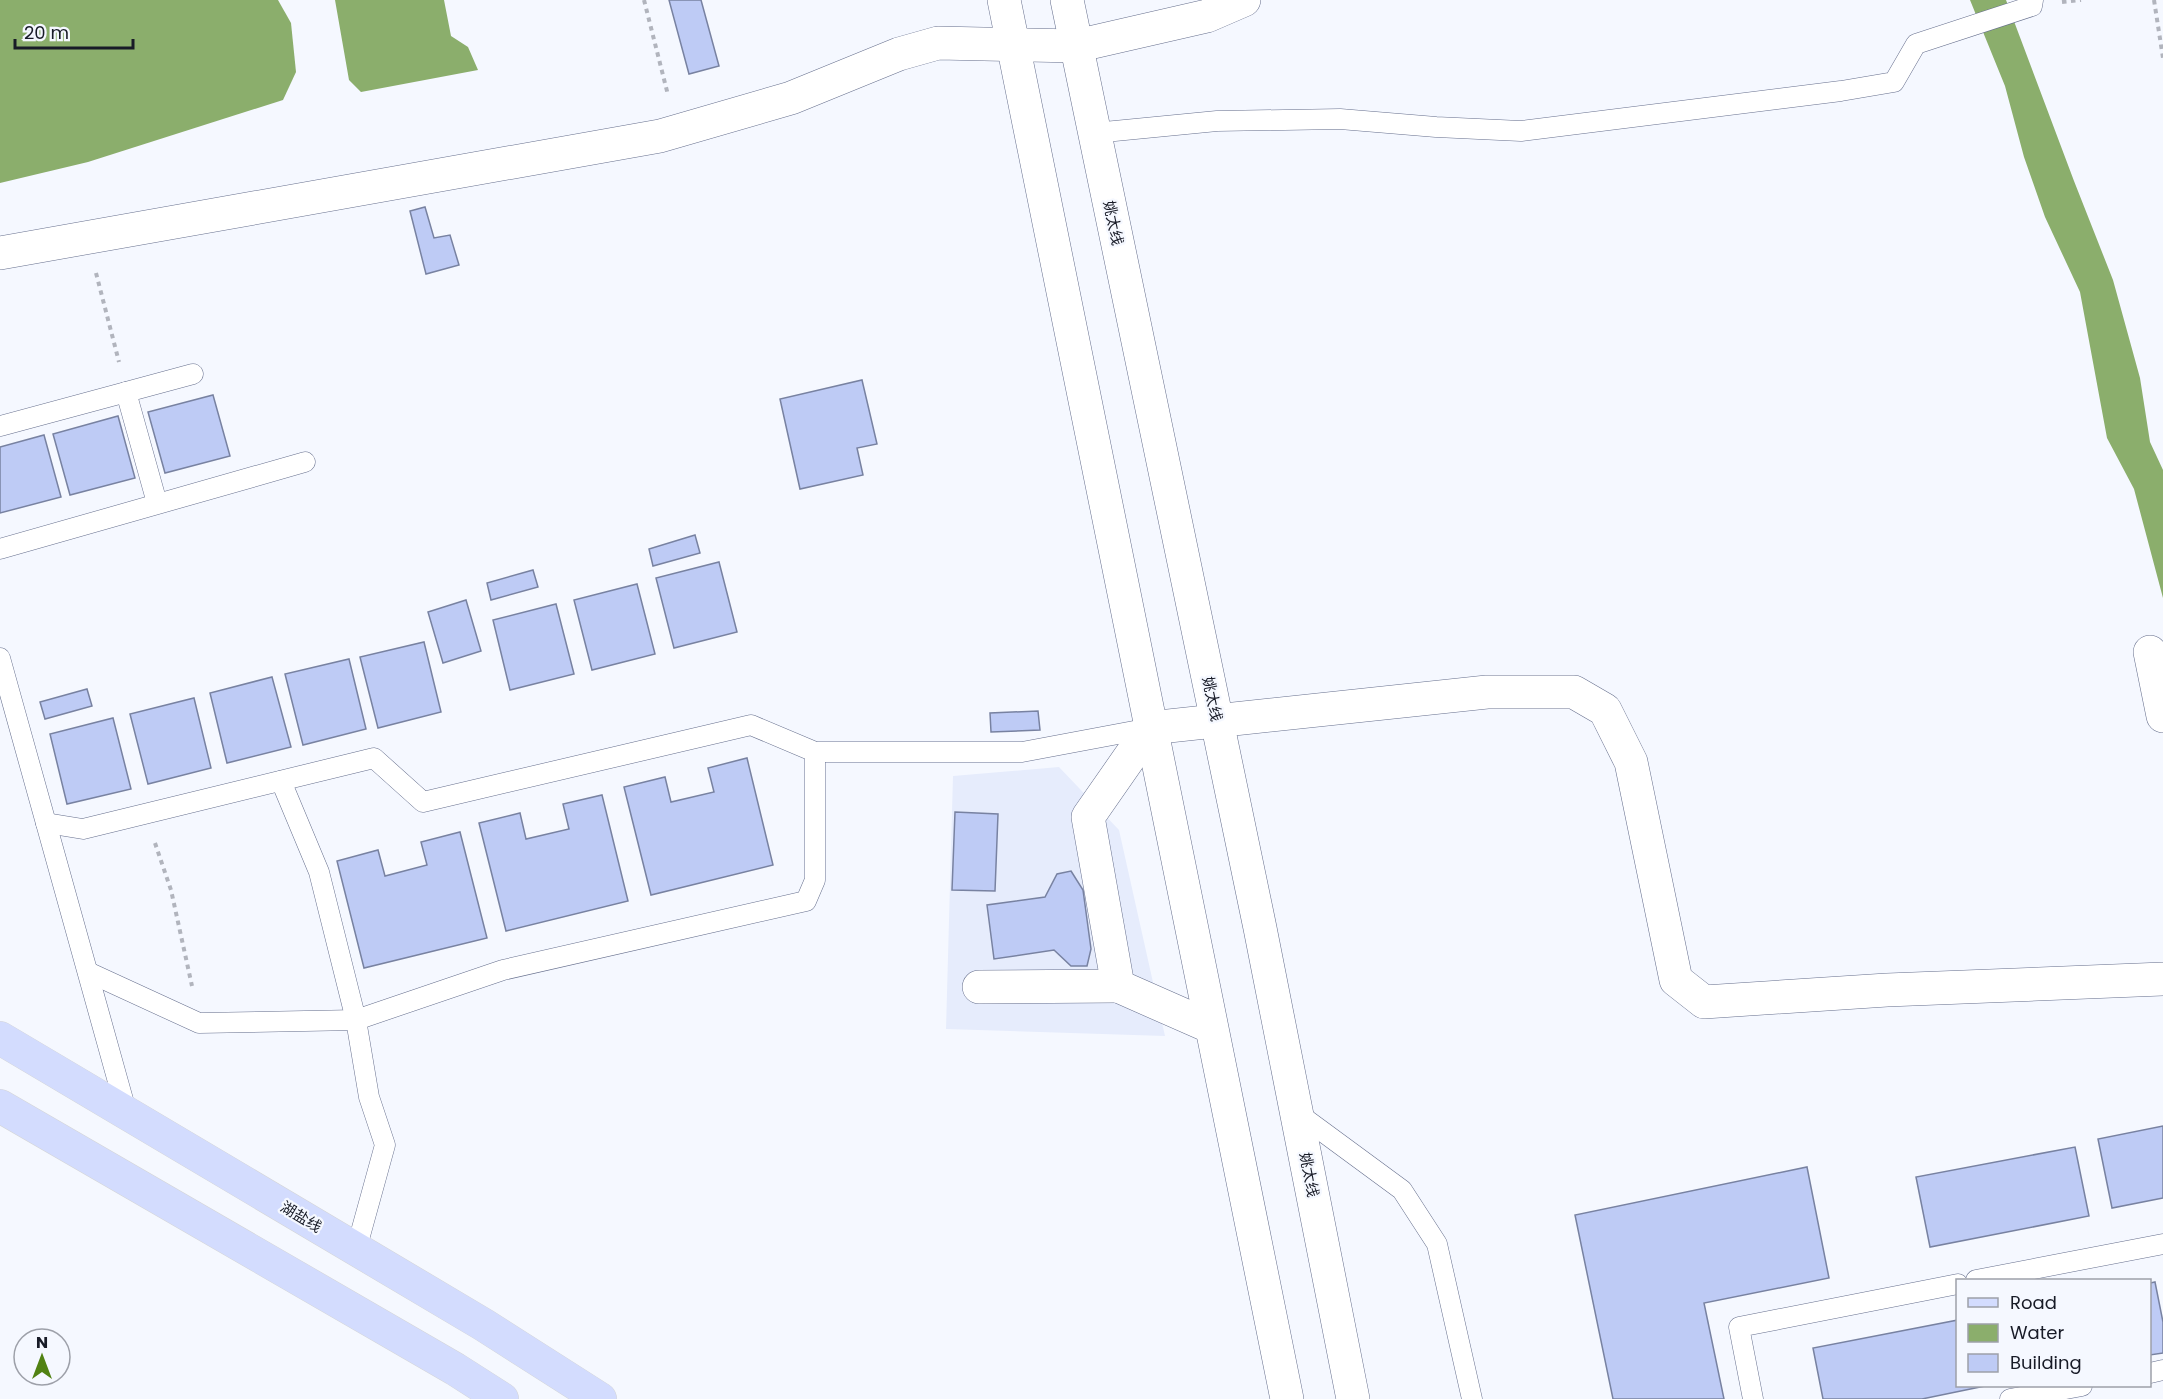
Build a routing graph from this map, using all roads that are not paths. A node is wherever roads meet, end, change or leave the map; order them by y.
1 (1005, 0) edge
2 (1067, 0) edge
3 (1244, 0) edge
4 (2032, 3) edge
5 (1014, 44) junction
6 (1076, 46) junction
7 (1094, 133) junction
8 (0, 253) edge
9 (193, 374) dead end
10 (126, 392) junction
11 (0, 426) edge
12 (305, 462) dead end
13 (157, 503) junction
14 (0, 549) edge
15 (2150, 652) dead end
16 (0, 658) edge
17 (2163, 716) edge
18 (1216, 720) junction
19 (1150, 728) junction
20 (815, 753) junction
21 (281, 781) junction
22 (46, 823) junction
23 (88, 972) junction
24 (2163, 979) edge
25 (1118, 986) junction
26 (980, 987) dead end
27 (356, 1020) junction
28 (1211, 1027) junction
29 (0, 1038) edge
30 (0, 1106) edge
31 (1296, 1112) junction
32 (127, 1114) junction
33 (2163, 1244) edge
34 (356, 1250) junction
35 (1986, 1279) edge
36 (1956, 1284) edge
37 (2076, 1387) edge
38 (502, 1399) edge
39 (600, 1399) edge
40 (1287, 1399) edge
41 (1353, 1399) edge
42 (1472, 1399) edge
43 (1753, 1399) edge
44 (2010, 1399) edge

1 - 5 street
2 - 6 street, 姚太线
3 - 6 street
4 - 7 lane
5 - 6 street
5 - 8 street
5 - 19 street
6 - 7 street, 姚太线
7 - 18 street, 姚太线
9 - 10 lane
10 - 11 lane
10 - 13 lane
12 - 13 lane
13 - 14 lane
15 - 17 street
16 - 22 lane
18 - 19 street
18 - 24 street
18 - 31 street, 姚太线
19 - 20 lane
19 - 25 street
19 - 28 street
20 - 21 lane
20 - 27 lane
21 - 22 lane
21 - 27 lane
22 - 23 lane
23 - 27 lane
23 - 32 lane
25 - 26 street
25 - 28 street
27 - 34 lane
28 - 40 street
29 - 32 main road, 湖盐线
30 - 38 main road
31 - 41 street, 姚太线
31 - 42 lane
32 - 34 main road, 湖盐线
33 - 35 lane
34 - 39 main road, 湖盐线
36 - 43 lane
37 - 44 lane

